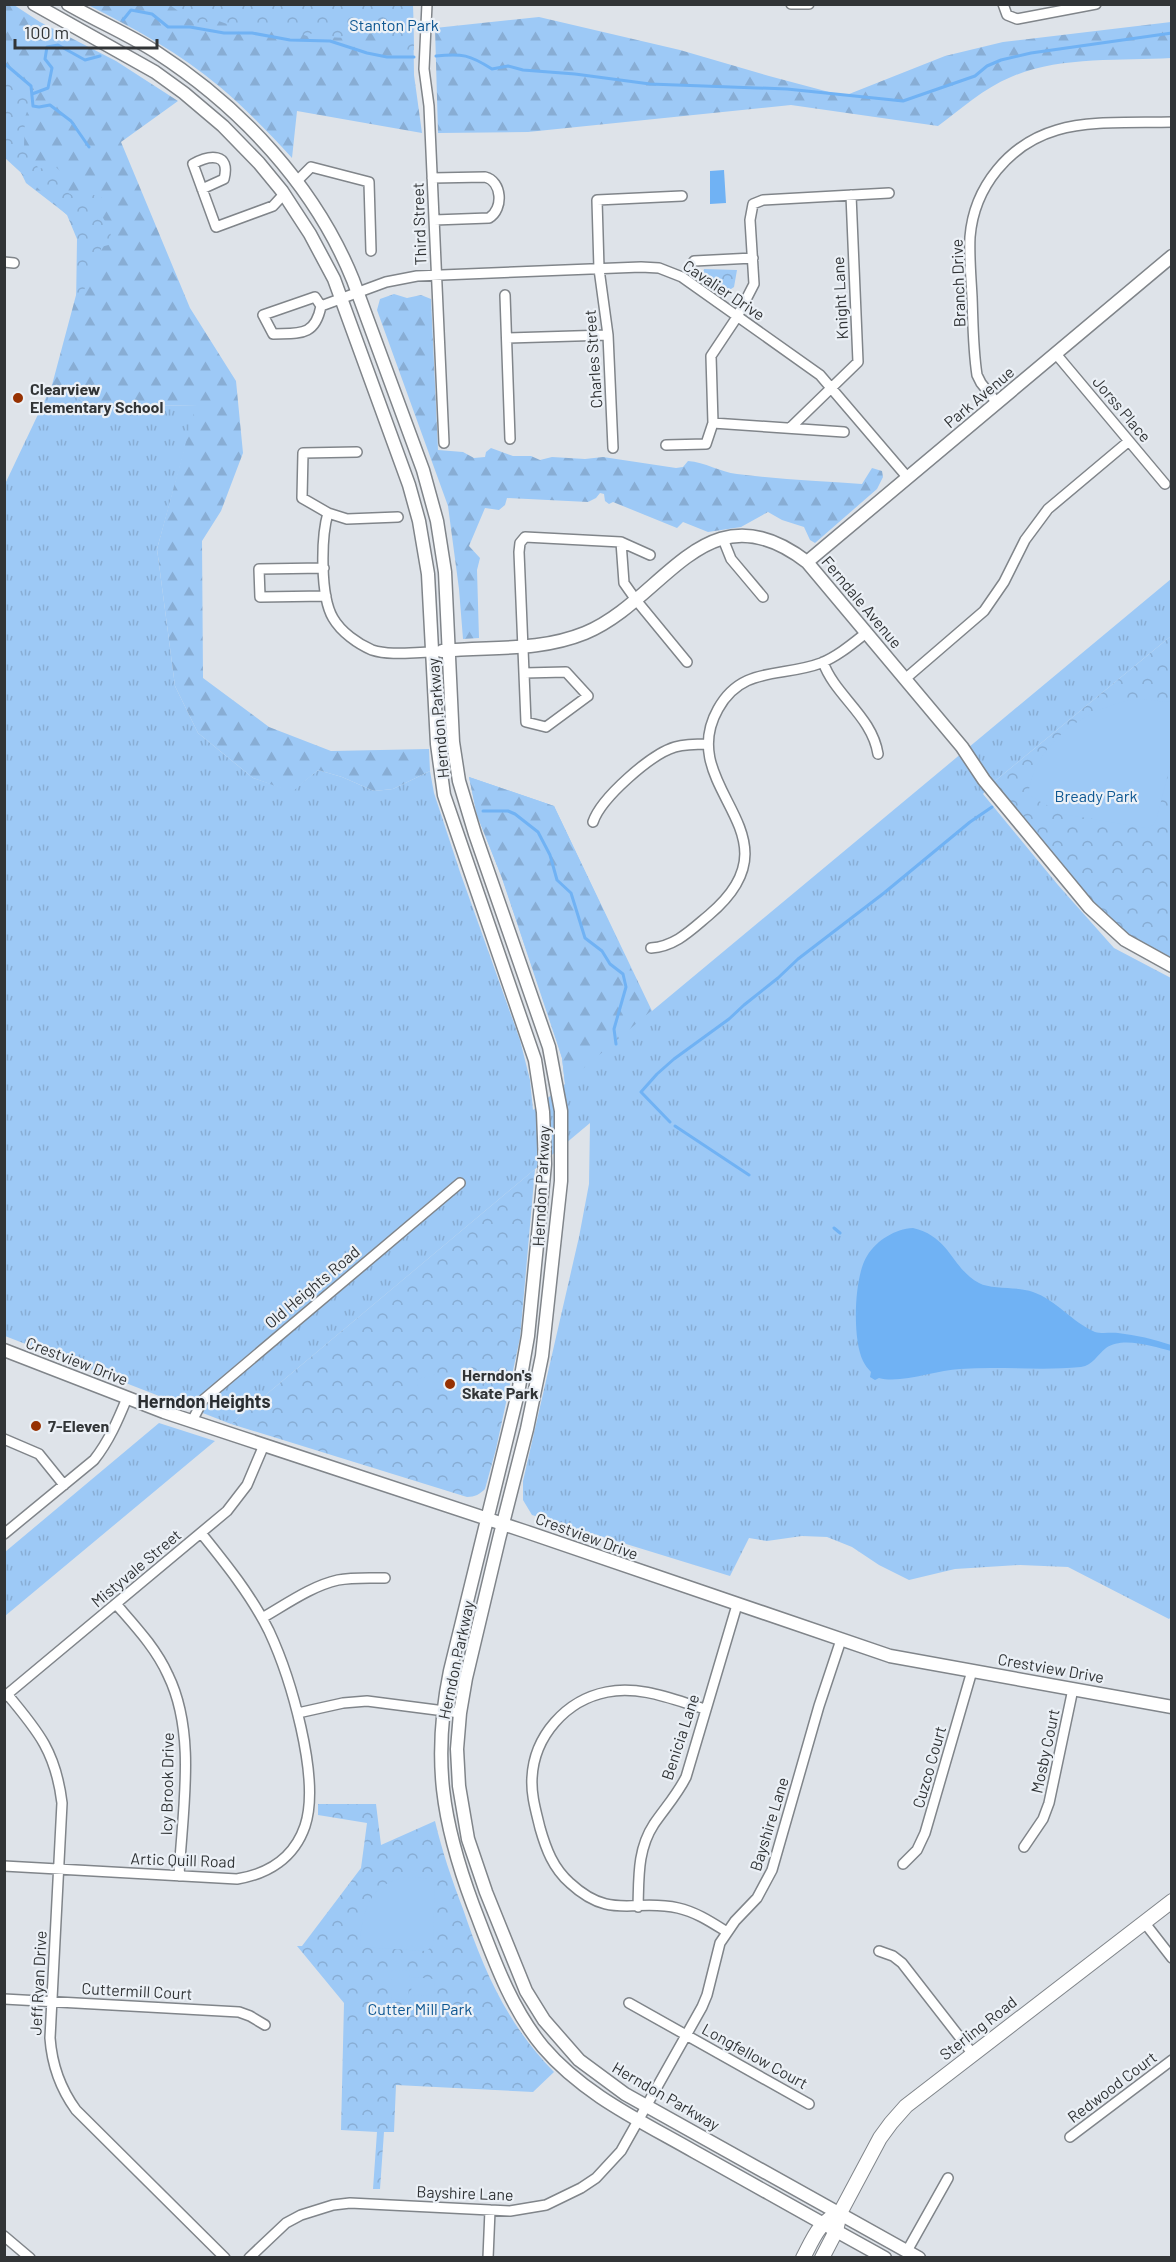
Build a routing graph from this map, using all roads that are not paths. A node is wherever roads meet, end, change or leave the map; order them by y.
1 (34, 4) edge
2 (68, 4) edge
3 (427, 4) edge
4 (791, 4) edge
5 (809, 4) edge
6 (1003, 4) edge
7 (1096, 4) edge
8 (1172, 122) edge
9 (432, 178) junction
10 (296, 182) junction
11 (202, 189) dead end
12 (889, 193) dead end
13 (284, 194) junction
14 (850, 195) junction
15 (682, 196) dead end
16 (434, 220) junction
17 (371, 251) dead end
18 (1172, 256) edge
19 (753, 258) junction
20 (694, 261) dead end
21 (600, 269) junction
22 (436, 275) junction
23 (358, 293) junction
24 (505, 296) dead end
25 (341, 299) junction
26 (321, 306) junction
27 (737, 317) junction
28 (608, 334) junction
29 (507, 338) junction
30 (1056, 354) junction
31 (832, 388) junction
32 (997, 403) junction
33 (713, 423) junction
34 (790, 428) junction
35 (844, 432) dead end
36 (510, 439) dead end
37 (1129, 441) junction
38 (444, 443) dead end
39 (666, 445) dead end
40 (613, 448) dead end
41 (357, 452) dead end
42 (908, 478) junction
43 (1165, 484) dead end
44 (328, 513) junction
45 (398, 517) dead end
46 (723, 539) junction
47 (621, 543) junction
48 (650, 555) dead end
49 (807, 562) junction
50 (324, 568) junction
51 (326, 596) junction
52 (763, 597) dead end
53 (636, 600) junction
54 (866, 633) junction
55 (523, 648) junction
56 (448, 651) junction
57 (432, 652) junction
58 (687, 662) dead end
59 (823, 662) junction
60 (524, 673) junction
61 (905, 679) junction
62 (708, 744) junction
63 (878, 753) dead end
64 (593, 822) dead end
65 (651, 948) dead end
66 (1172, 966) edge
67 (459, 1183) dead end
68 (4, 1350) edge
69 (127, 1398) junction
70 (192, 1421) junction
71 (4, 1439) edge
72 (264, 1445) junction
73 (64, 1485) junction
74 (487, 1519) junction
75 (503, 1524) junction
76 (201, 1533) junction
77 (4, 1534) edge
78 (385, 1578) dead end
79 (116, 1604) junction
80 (737, 1605) junction
81 (262, 1618) junction
82 (841, 1640) junction
83 (972, 1671) junction
84 (1073, 1689) junction
85 (6, 1696) edge
86 (1172, 1707) edge
87 (705, 1709) junction
88 (443, 1710) junction
89 (298, 1713) junction
90 (460, 1713) junction
91 (1024, 1847) dead end
92 (903, 1864) dead end
93 (4, 1866) edge
94 (60, 1869) junction
95 (179, 1876) junction
96 (1172, 1901) edge
97 (638, 1907) junction
98 (1144, 1922) junction
99 (727, 1932) junction
100 (879, 1951) dead end
101 (1172, 1958) edge
102 (4, 1999) edge
103 (52, 2001) junction
104 (629, 2003) dead end
105 (265, 2025) dead end
106 (687, 2035) junction
107 (972, 2053) junction
108 (1172, 2060) edge
109 (809, 2104) dead end
110 (647, 2106) junction
111 (639, 2120) junction
112 (1070, 2137) dead end
113 (948, 2178) dead end
114 (490, 2210) junction
115 (840, 2213) junction
116 (822, 2223) junction
117 (836, 2231) junction
118 (4, 2236) edge
119 (907, 2251) junction
120 (30, 2258) edge
121 (225, 2258) edge
122 (249, 2258) edge
123 (488, 2258) edge
124 (803, 2258) edge
125 (822, 2258) edge
126 (885, 2258) edge
127 (920, 2258) edge

1 - 13 main road, Herndon Parkway
2 - 10 main road, Herndon Parkway
3 - 9 street, Third Street
4 - 5 street
6 - 7 street
8 - 32 street, Branch Drive
9 - 16 street, Third Street
9 - 16 street
10 - 17 street
10 - 23 main road, Herndon Parkway
11 - 13 street
12 - 14 street
13 - 25 main road, Herndon Parkway
14 - 19 street
14 - 31 street, Knight Lane
15 - 21 street, Charles Street
16 - 22 street, Third Street
18 - 30 main road, Park Avenue
19 - 20 street
19 - 27 street
21 - 22 street, Cavalier Drive
21 - 27 street, Cavalier Drive
21 - 28 street, Charles Street
22 - 23 street, Cavalier Drive
22 - 38 street, Third Street
23 - 25 street, Cavalier Drive
23 - 56 main road, Herndon Parkway
24 - 29 street
25 - 26 street, Cavalier Drive
25 - 57 main road, Herndon Parkway
26 - 26 street
27 - 31 street, Cavalier Drive
27 - 33 street
28 - 29 street
28 - 40 street, Charles Street
29 - 36 street
30 - 32 main road, Park Avenue
30 - 37 street, Jorss Place
31 - 34 street, Knight Lane
31 - 42 street, Cavalier Drive
32 - 42 main road, Park Avenue
33 - 34 street
33 - 39 street
34 - 35 street
37 - 43 street, Jorss Place
37 - 61 street
41 - 44 street
42 - 49 main road, Park Avenue
44 - 45 street
44 - 50 street, Ferndale Avenue
46 - 49 main road, Ferndale Avenue
46 - 52 street
46 - 53 main road, Ferndale Avenue
47 - 48 street
47 - 53 street
47 - 55 street
49 - 54 main road, Ferndale Avenue
50 - 51 street, Ferndale Avenue
50 - 51 street
51 - 57 street, Ferndale Avenue
53 - 55 main road, Ferndale Avenue
53 - 58 street
54 - 59 street
54 - 61 main road, Ferndale Avenue
55 - 56 main road, Ferndale Avenue
55 - 60 street
56 - 57 main road, Ferndale Avenue
56 - 75 main road, Herndon Parkway
57 - 74 main road, Herndon Parkway
59 - 62 street
59 - 63 street
60 - 60 street
61 - 66 main road, Ferndale Avenue
62 - 64 street
62 - 65 street
67 - 70 street, Old Heights Road
68 - 69 main road, Crestview Drive
69 - 70 main road, Crestview Drive
69 - 73 street
70 - 72 main road, Crestview Drive
71 - 73 street
72 - 74 main road, Crestview Drive
72 - 76 street, Mistyvale Street
73 - 77 street
74 - 75 main road, Crestview Drive
74 - 88 main road, Herndon Parkway
75 - 80 main road, Crestview Drive
75 - 90 main road, Herndon Parkway
76 - 79 street, Mistyvale Street
76 - 81 street, Artic Quill Road
78 - 81 street
79 - 85 street, Mistyvale Street
79 - 95 street, Icy Brook Drive
80 - 82 main road, Crestview Drive
80 - 87 street, Benicia Lane
81 - 89 street, Artic Quill Road
82 - 83 main road, Crestview Drive
82 - 99 street, Bayshire Lane
83 - 84 main road, Crestview Drive
83 - 92 street, Cuzco Court
84 - 86 main road, Crestview Drive
84 - 91 street, Mosby Court
85 - 94 street, Jeff Ryan Drive
87 - 97 street, Benicia Lane
87 - 97 street
88 - 89 street
88 - 90 street
88 - 111 main road, Herndon Parkway
89 - 95 street, Artic Quill Road
90 - 110 main road, Herndon Parkway
93 - 94 street, Artic Quill Road
94 - 95 street, Artic Quill Road
94 - 103 street, Jeff Ryan Drive
96 - 98 main road, Sterling Road
97 - 99 street
98 - 101 street
98 - 107 main road, Sterling Road
99 - 106 street, Bayshire Lane
100 - 107 street
102 - 103 street, Cuttermill Court
103 - 105 street, Cuttermill Court
103 - 121 street, Jeff Ryan Drive
104 - 106 street, Longfellow Court
106 - 109 street, Longfellow Court
106 - 110 street, Bayshire Lane
107 - 115 main road, Sterling Road
108 - 112 street, Redwood Court
110 - 111 street, Bayshire Lane
110 - 115 main road, Herndon Parkway
111 - 114 street, Bayshire Lane
111 - 116 main road, Herndon Parkway
113 - 119 street
114 - 122 street, Bayshire Lane
114 - 123 street
115 - 116 main road
115 - 117 main road, Sterling Road
115 - 119 main road, Herndon Parkway
116 - 117 main road, Herndon Parkway
116 - 124 main road
117 - 125 main road, Sterling Road
117 - 126 main road, Herndon Parkway
118 - 120 street
119 - 127 main road, Herndon Parkway

